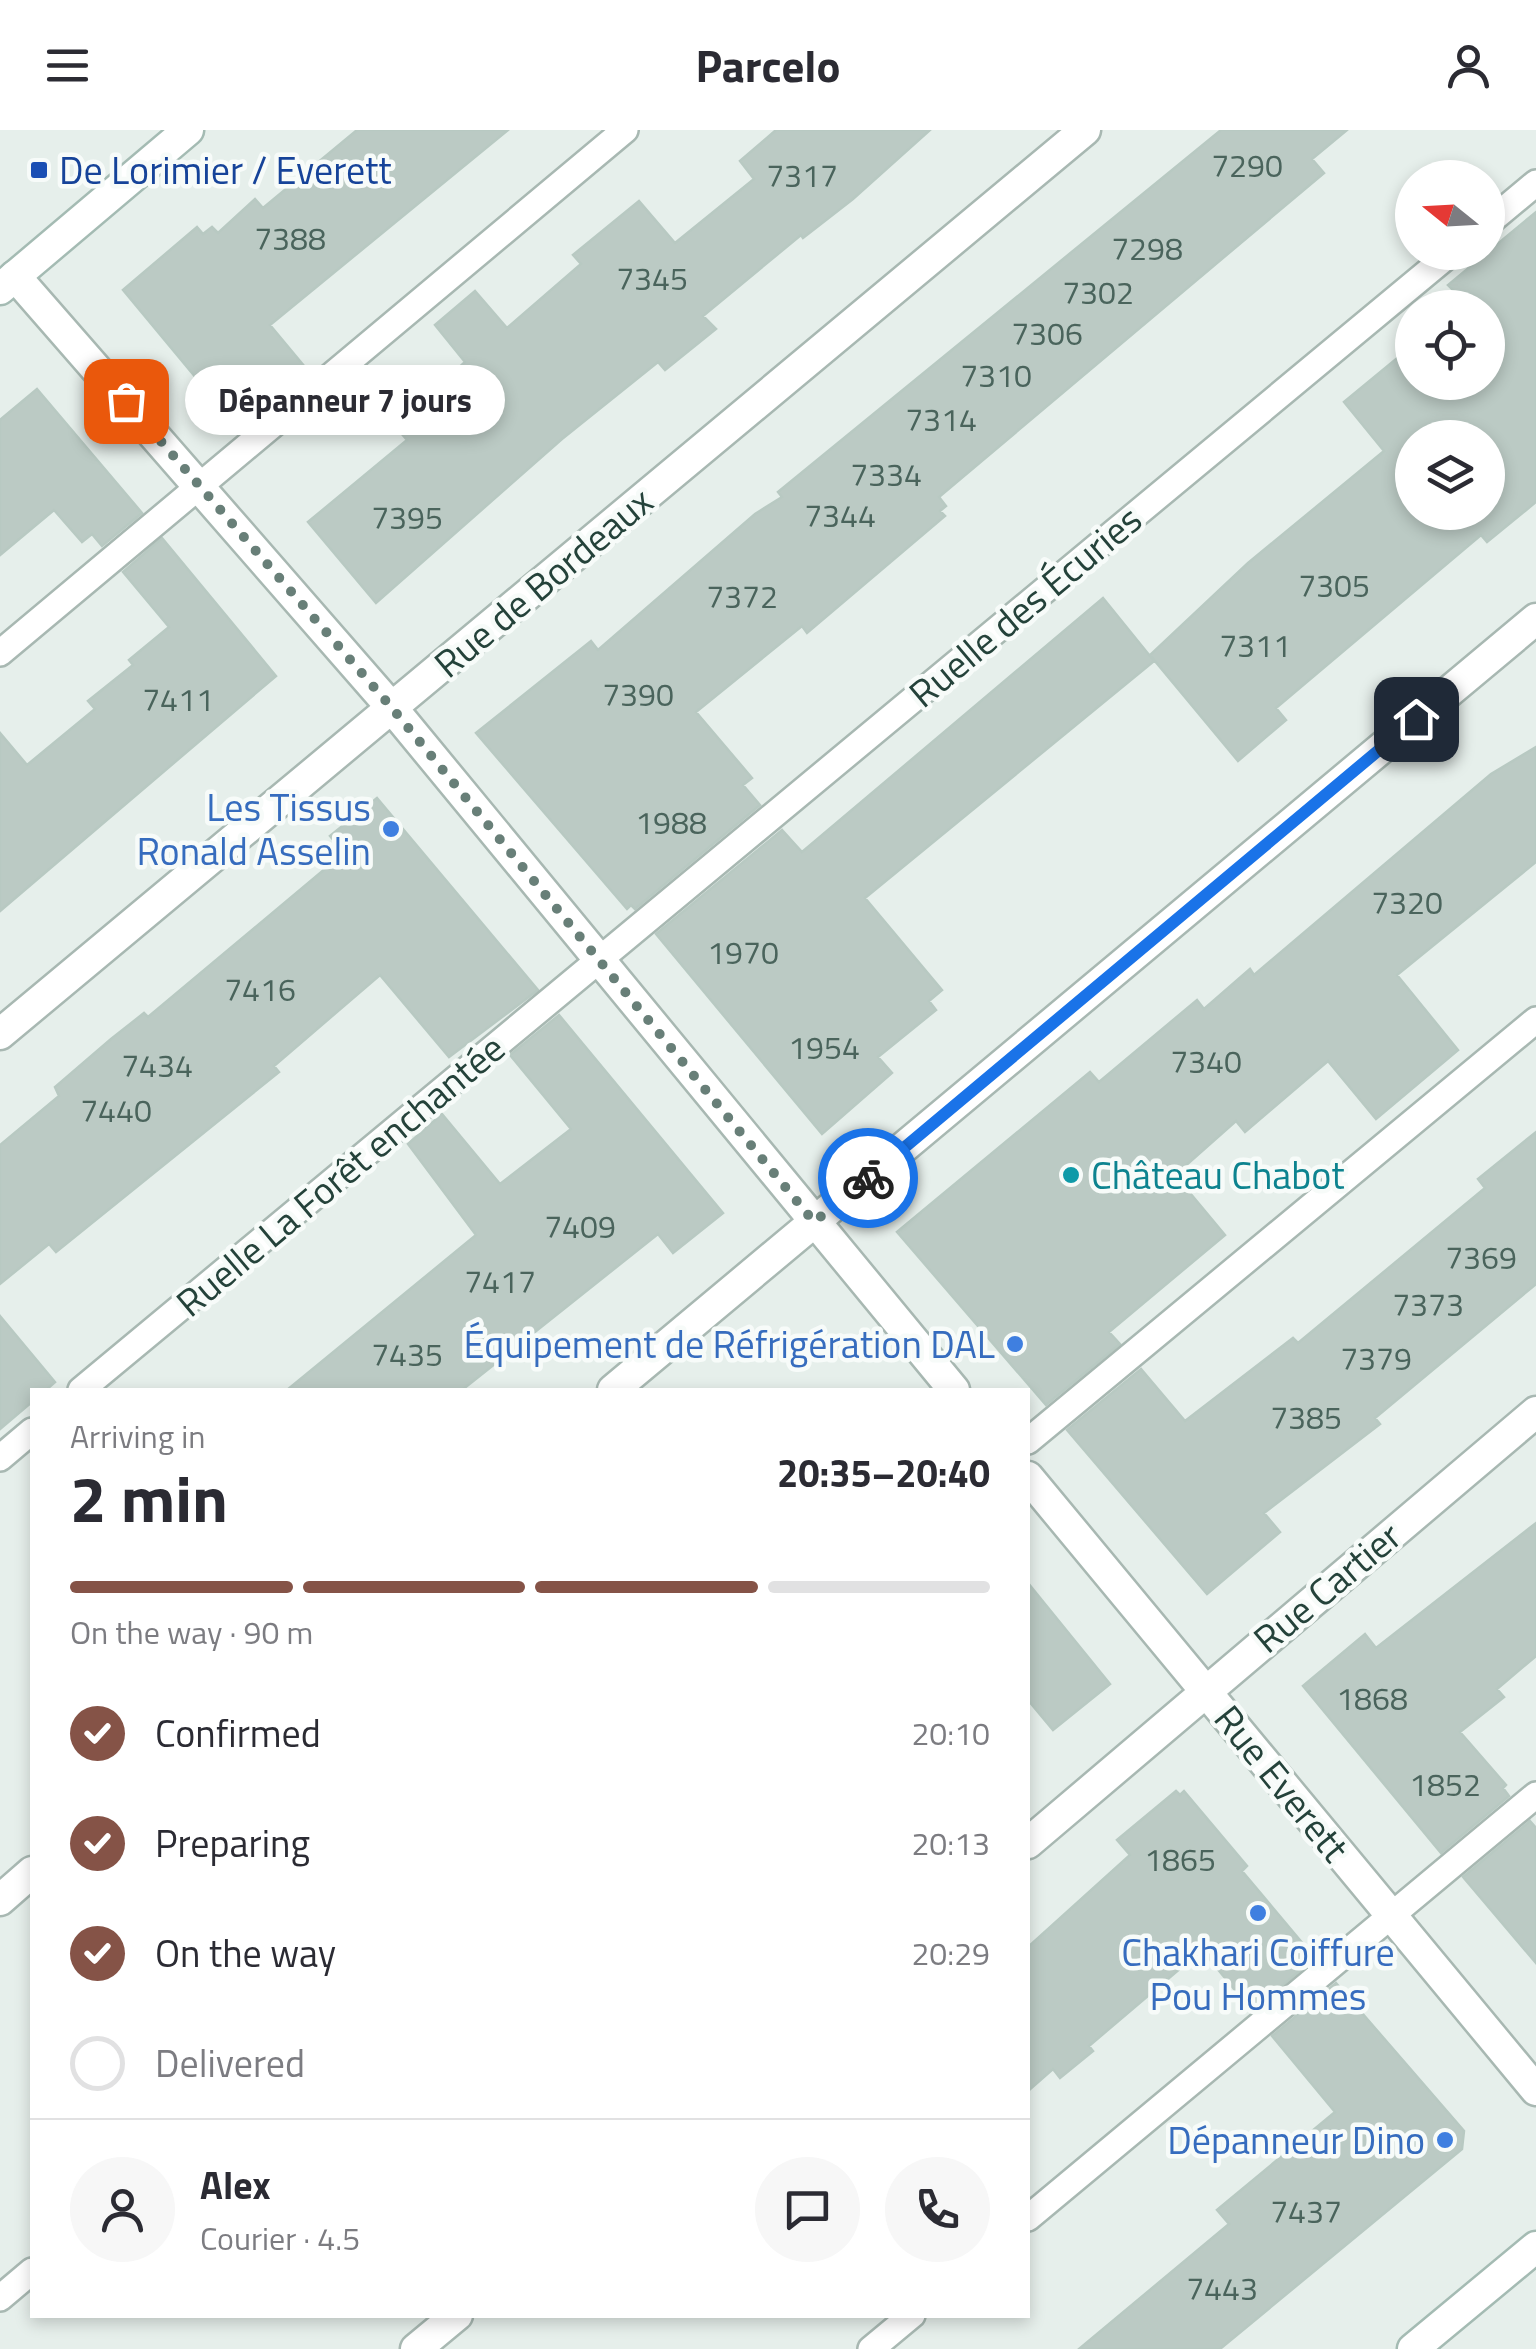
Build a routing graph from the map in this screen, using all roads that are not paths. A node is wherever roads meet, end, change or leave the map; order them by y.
1 (188, 130) edge
2 (625, 130) edge
3 (1085, 130) edge
4 (1536, 183) edge
5 (1505, 209) edge
6 (1430, 270) edge
7 (7, 283) edge
8 (202, 487) junction
9 (1536, 619) edge
10 (0, 653) edge
11 (392, 708) junction
12 (599, 961) junction
13 (1536, 1020) edge
14 (0, 1034) edge
15 (814, 1222) junction
16 (83, 1388) edge
17 (615, 1388) edge
18 (952, 1388) edge
19 (1536, 1412) edge
20 (30, 1432) edge
21 (1030, 1439) edge
22 (0, 1458) edge
23 (1030, 1479) edge
24 (1207, 1691) junction
25 (1536, 1794) edge
26 (1030, 1841) edge
27 (30, 1874) edge
28 (0, 1900) edge
29 (1391, 1916) junction
30 (1536, 2090) edge
31 (1030, 2216) edge
32 (1536, 2247) edge
33 (30, 2273) edge
34 (0, 2298) edge
35 (454, 2318) edge
36 (908, 2318) edge
37 (416, 2349) edge
38 (871, 2349) edge
39 (1413, 2349) edge

1 - 7 street
2 - 8 lane
3 - 11 street, Rue de Bordeaux
4 - 5 lane
6 - 12 lane, Ruelle des Écuries
7 - 8 street
8 - 10 lane
8 - 11 street
9 - 15 street
11 - 12 street
11 - 14 street, Rue de Bordeaux
12 - 15 street
12 - 16 lane, Ruelle La Forêt enchantée
13 - 21 lane
15 - 17 street
15 - 18 street
19 - 24 street, Rue Cartier
20 - 22 lane
23 - 24 street, Rue Everett
24 - 26 street, Rue Cartier
24 - 29 street, Rue Everett
25 - 29 lane
27 - 28 street
29 - 30 street, Rue Everett
29 - 31 lane
32 - 39 street
33 - 34 lane
35 - 37 street
36 - 38 lane

